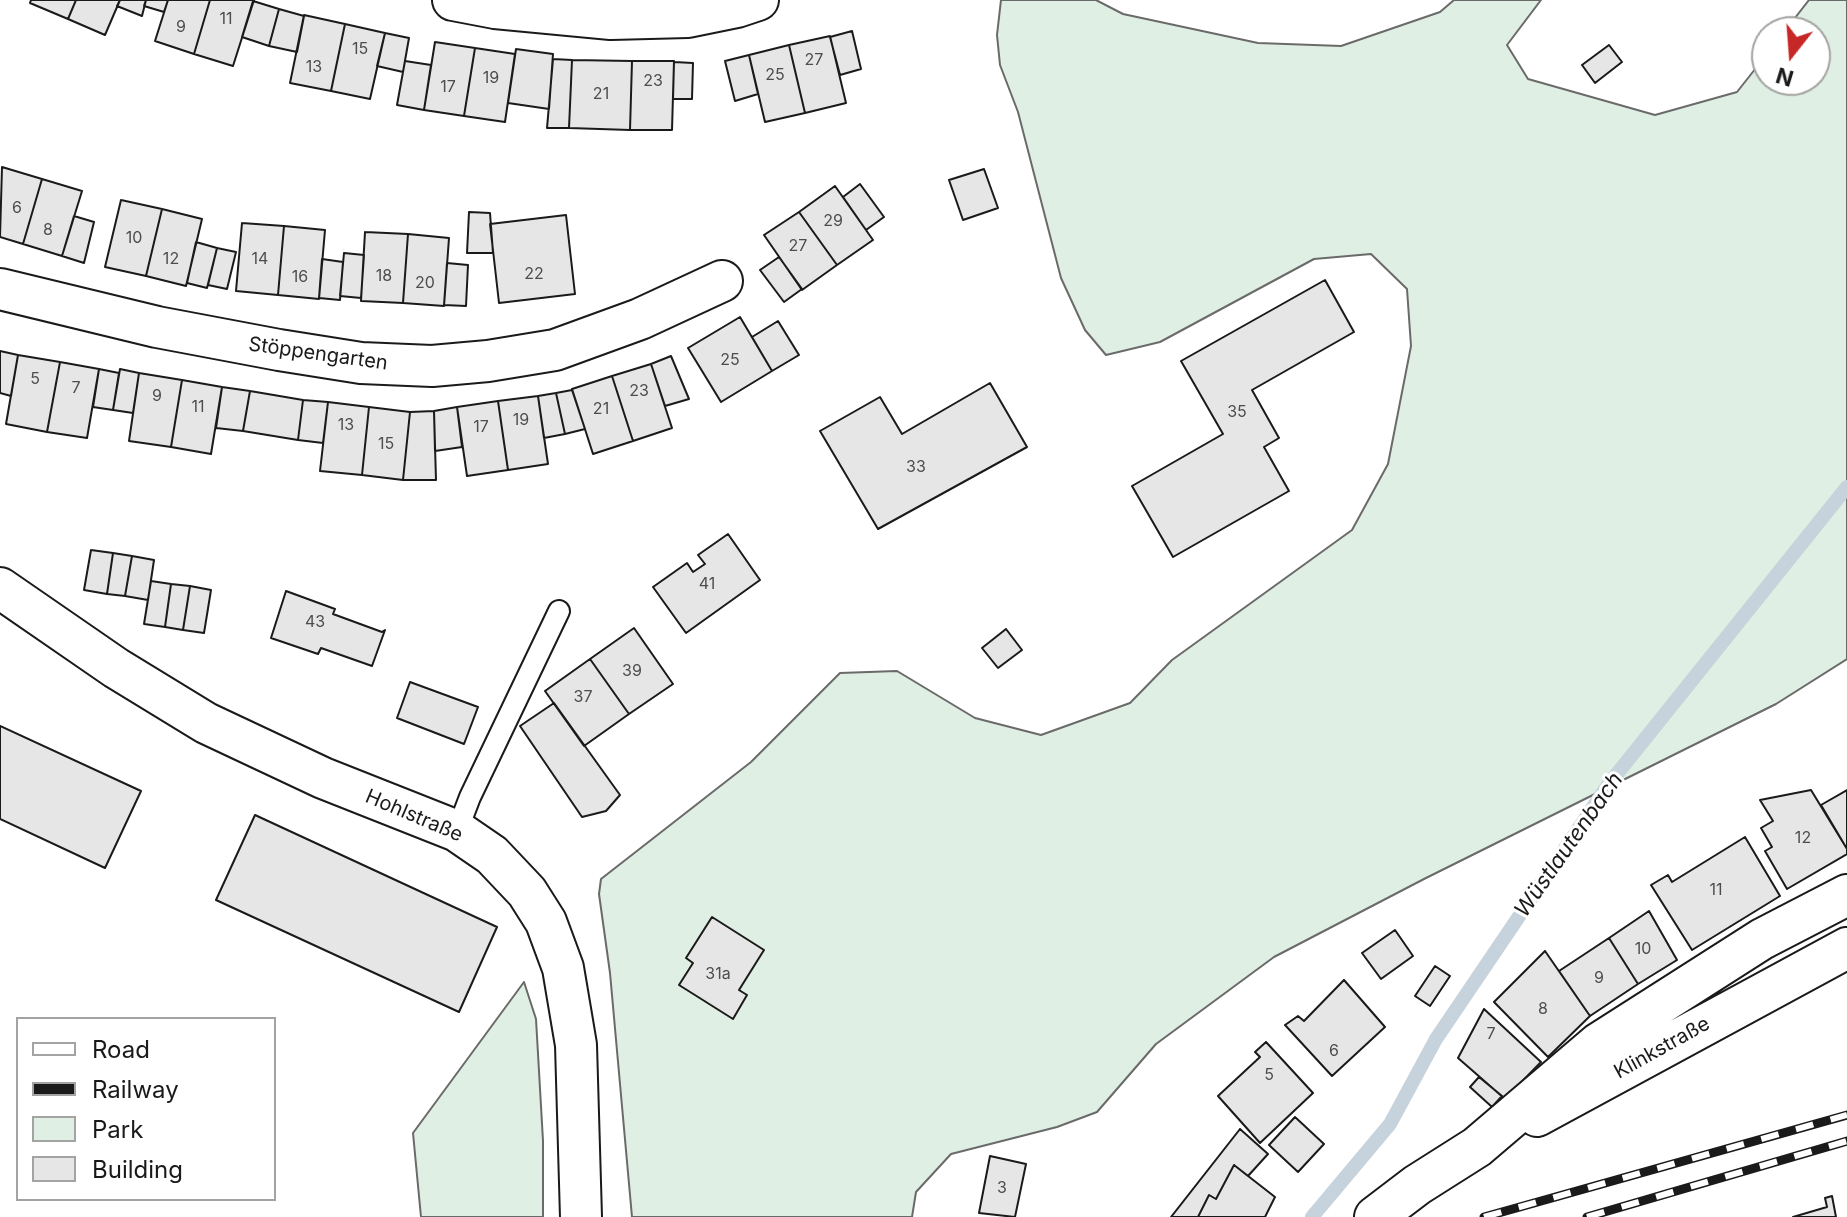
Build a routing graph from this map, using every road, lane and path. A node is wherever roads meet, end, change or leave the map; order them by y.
1 (453, 0) edge
2 (758, 0) edge
3 (722, 281) dead end
4 (0, 289) edge
5 (0, 588) edge
6 (559, 611) dead end
7 (457, 831) junction
8 (1847, 895) edge
9 (1847, 948) edge
10 (1477, 1147) junction
11 (581, 1217) edge
12 (1375, 1217) edge

1 - 2 street
3 - 4 street, Stöppengarten
5 - 7 street, Hohlstraße
6 - 7 lane
7 - 11 street, Hohlstraße
8 - 10 street
9 - 10 street, Klinkstraße
10 - 12 street

